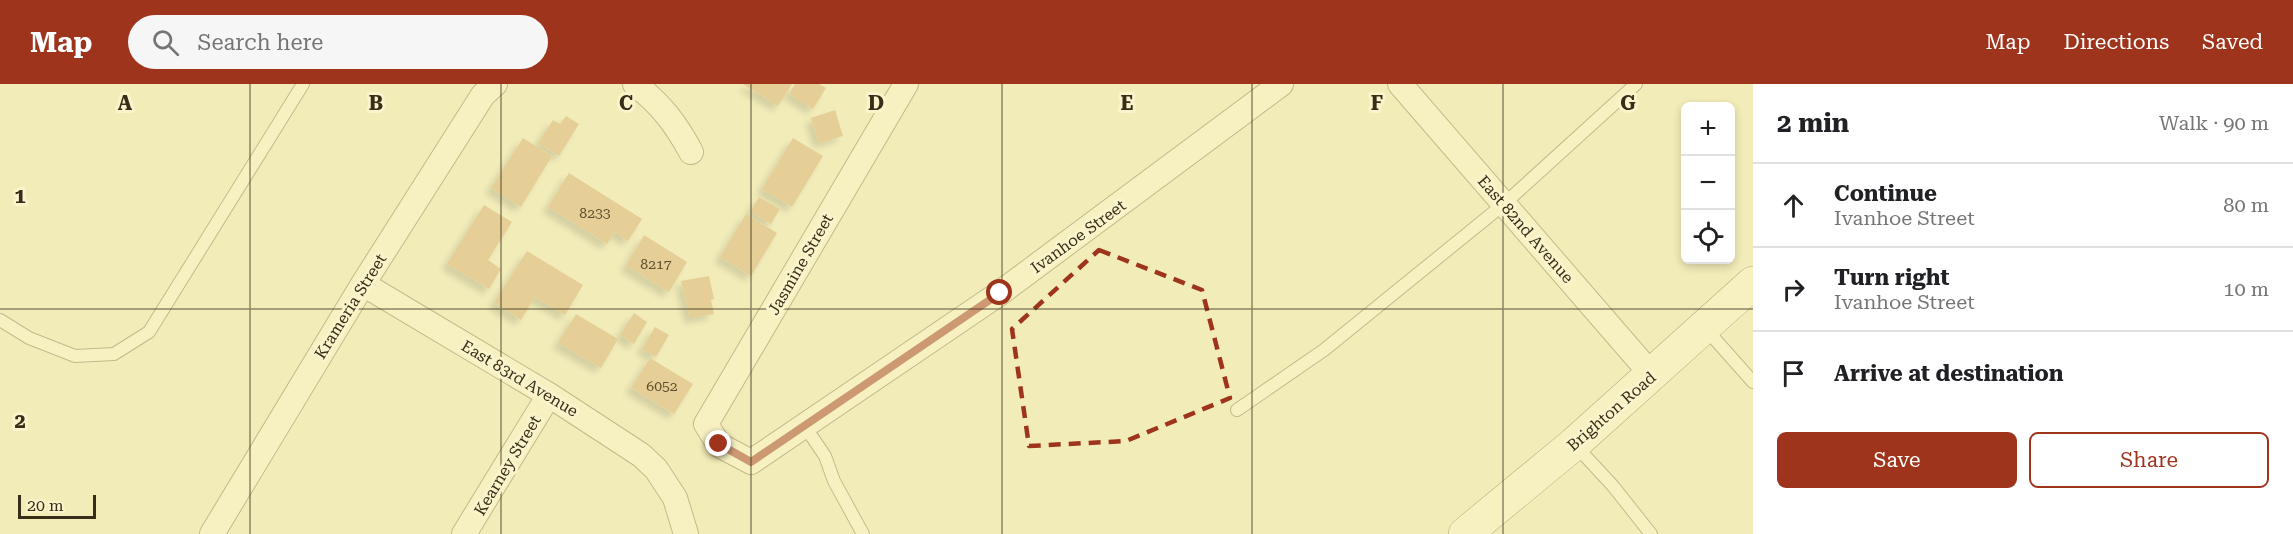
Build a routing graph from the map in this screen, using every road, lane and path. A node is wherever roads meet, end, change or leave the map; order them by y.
1 (303, 84) edge
2 (495, 84) edge
3 (635, 84) edge
4 (906, 84) edge
5 (1281, 84) edge
6 (1400, 84) edge
7 (1636, 84) edge
8 (691, 152) dead end
9 (1504, 204) junction
10 (363, 284) junction
11 (1753, 284) edge
12 (0, 320) edge
13 (1705, 327) junction
14 (1652, 375) junction
15 (1753, 382) edge
16 (549, 395) junction
17 (1237, 410) dead end
18 (804, 425) junction
19 (719, 444) joint
20 (1574, 444) junction
21 (212, 534) edge
22 (464, 534) edge
23 (686, 534) edge
24 (863, 534) edge
25 (1465, 534) edge
26 (1651, 534) edge

1 - 12 lane
2 - 10 street, Krameria Street
3 - 8 street
4 - 19 street, Jasmine Street
5 - 18 street, Ivanhoe Street
6 - 9 street, East 82nd Avenue
7 - 9 lane
9 - 14 street, East 82nd Avenue
9 - 17 lane
10 - 16 street, East 83rd Avenue
10 - 21 street, Krameria Street
11 - 13 street, Brighton Road
13 - 14 street, Brighton Road
13 - 15 lane
14 - 20 street, Brighton Road
16 - 22 street, Kearney Street
16 - 23 street, East 83rd Avenue
18 - 19 street, Ivanhoe Street
18 - 24 lane
20 - 25 street, Brighton Road
20 - 26 lane

